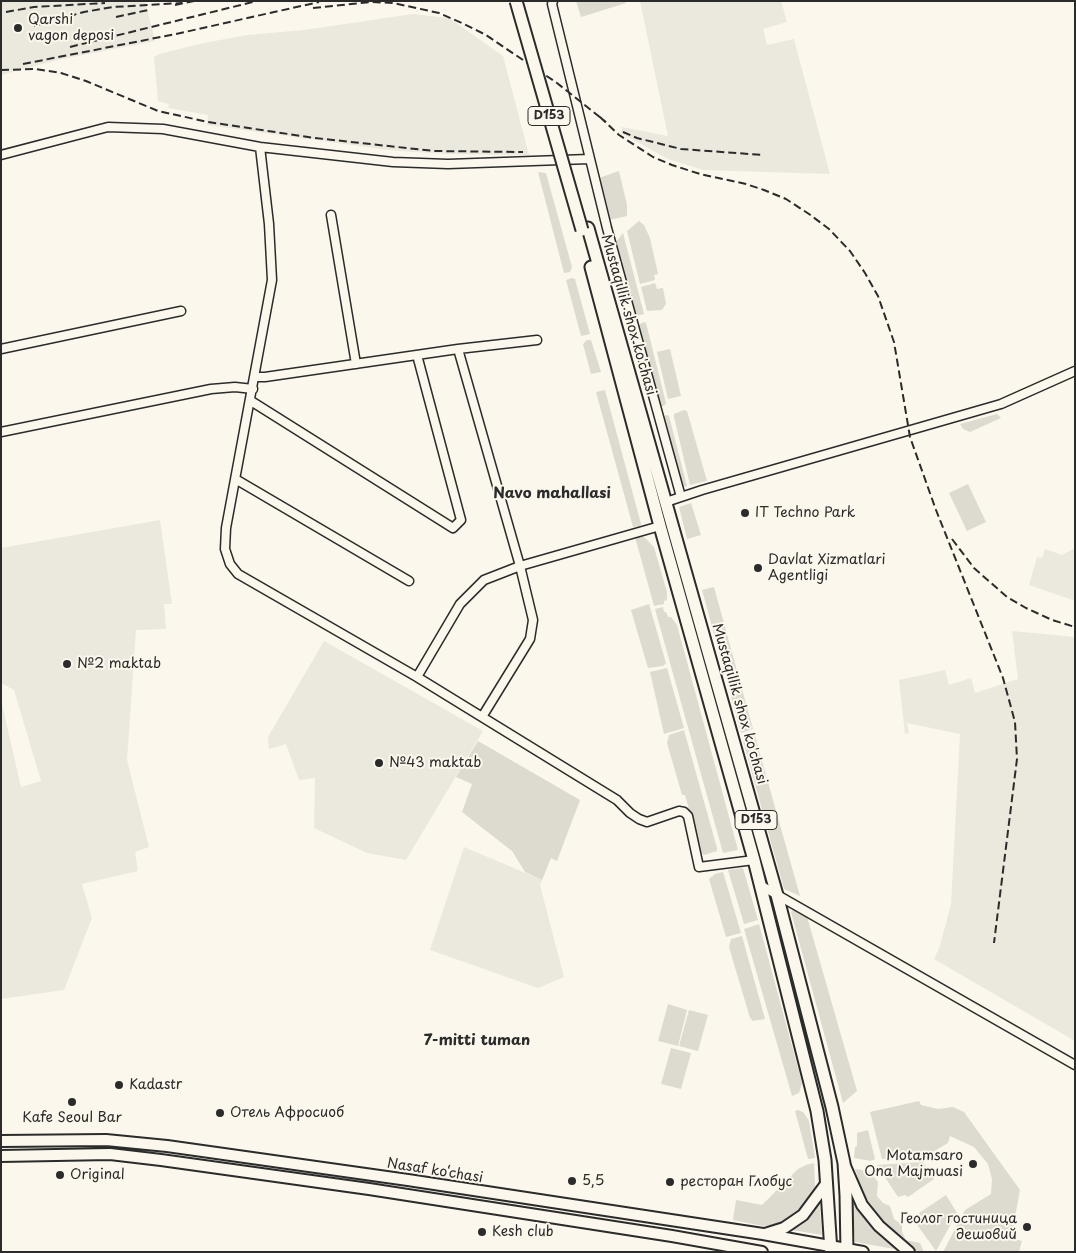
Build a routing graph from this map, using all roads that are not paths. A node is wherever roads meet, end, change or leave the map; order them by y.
1 (516, 1) edge
2 (523, 1) edge
3 (553, 1) edge
4 (260, 148) junction
5 (1, 155) edge
6 (589, 159) junction
7 (331, 215) dead end
8 (585, 229) junction
9 (180, 311) dead end
10 (537, 340) dead end
11 (458, 348) junction
12 (1, 349) edge
13 (417, 355) junction
14 (356, 364) junction
15 (1075, 371) edge
16 (255, 377) junction
17 (253, 389) junction
18 (251, 401) junction
19 (635, 411) junction
20 (1, 432) edge
21 (236, 480) junction
22 (681, 497) junction
23 (666, 502) junction
24 (660, 526) junction
25 (520, 566) junction
26 (409, 581) dead end
27 (417, 677) junction
28 (482, 717) junction
29 (766, 857) junction
30 (754, 860) junction
31 (760, 885) junction
32 (777, 894) junction
33 (1075, 1065) edge
34 (1, 1140) edge
35 (1, 1156) edge
36 (844, 1162) junction
37 (826, 1184) junction
38 (708, 1227) junction
39 (763, 1234) junction
40 (708, 1243) junction
41 (831, 1249) edge
42 (847, 1251) edge
43 (759, 1252) edge
44 (863, 1252) edge
45 (909, 1252) edge

1 - 8 main road, D153, bridge
2 - 8 main road, D153
3 - 6 street
4 - 5 street
4 - 6 street
4 - 16 street
6 - 22 street
7 - 14 street
8 - 19 main road, Mustaqillik shox ko'chasi / D153
9 - 12 street
10 - 11 street
11 - 13 street
11 - 25 street
13 - 14 street
13 - 18 street
14 - 16 street
15 - 22 street
16 - 17 street
17 - 18 street
17 - 20 street
18 - 21 street
19 - 23 main road, Mustaqillik shox ko'chasi / D153
19 - 24 main road, Mustaqillik shox ko'chasi / D153
21 - 26 street
21 - 27 street
22 - 23 street
23 - 29 main road, Mustaqillik shox ko'chasi / D153
24 - 25 street
24 - 30 main road, Mustaqillik shox ko'chasi / D153
25 - 27 street
25 - 28 street
27 - 28 street
28 - 30 street
29 - 30 main road
29 - 32 main road, Mustaqillik shox ko'chasi / D153
30 - 31 main road, Mustaqillik shox ko'chasi / D153
31 - 32 street
31 - 37 main road, Mustaqillik shox ko'chasi / D153
32 - 33 street
32 - 36 main road, Mustaqillik shox ko'chasi / D153
34 - 38 main road, Nasaf ko‘chasi
35 - 40 main road, Nasaf ko‘chasi
36 - 42 main road, Mustaqillik shox ko'chasi / D153
36 - 45 main road
37 - 39 main road
37 - 41 main road, Mustaqillik shox ko'chasi / D153
38 - 39 main road, Nasaf ko‘chasi
38 - 40 main road
39 - 41 main road, Nasaf ko‘chasi
40 - 43 main road, Nasaf ko‘chasi
41 - 42 main road, Nasaf ko‘chasi
42 - 44 main road, Nasaf ko‘chasi

